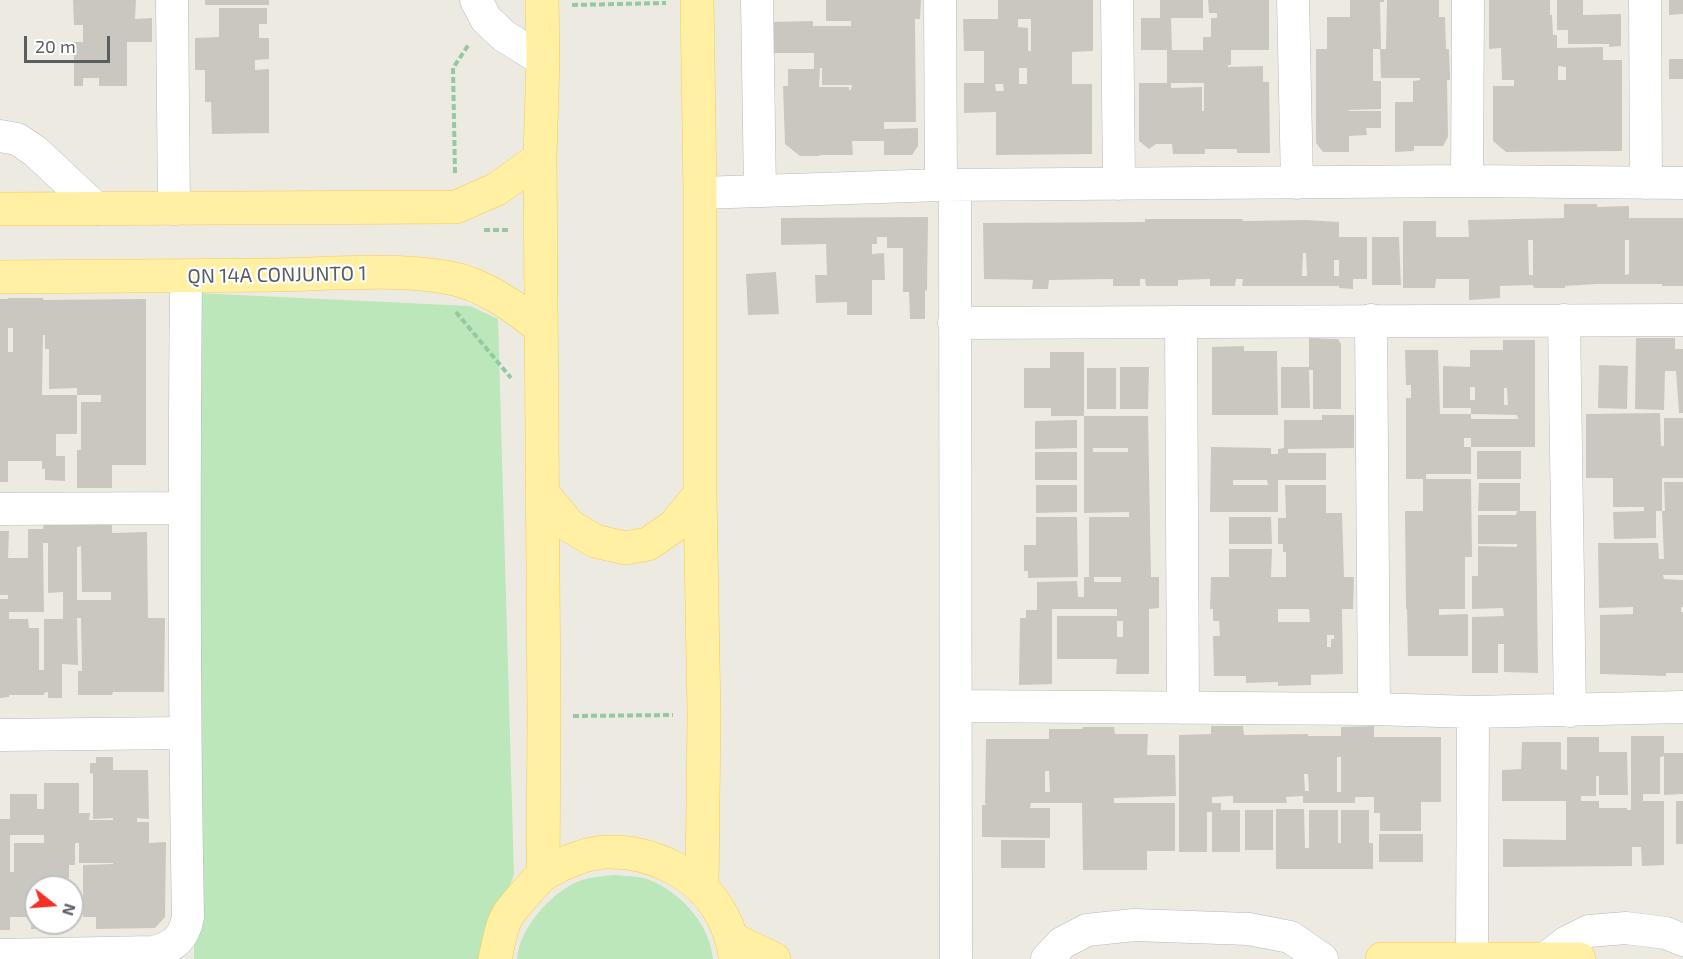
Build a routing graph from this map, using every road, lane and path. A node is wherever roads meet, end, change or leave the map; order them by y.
1 (172, 0) edge
2 (757, 0) edge
3 (940, 0) edge
4 (1117, 0) edge
5 (1293, 0) edge
6 (1468, 0) edge
7 (1645, 0) edge
8 (697, 1) edge
9 (542, 3) edge
10 (481, 9) edge
11 (543, 60) junction
12 (0, 136) edge
13 (540, 158) junction
14 (1467, 181) junction
15 (1297, 183) junction
16 (1646, 183) junction
17 (1683, 183) edge
18 (1119, 184) junction
19 (948, 185) junction
20 (760, 191) junction
21 (700, 193) junction
22 (456, 207) junction
23 (0, 209) edge
24 (97, 209) junction
25 (174, 209) junction
26 (186, 276) junction
27 (0, 277) edge
28 (452, 278) junction
29 (1371, 320) junction
30 (1564, 320) junction
31 (1683, 320) edge
32 (954, 323) junction
33 (1181, 324) junction
34 (541, 328) junction
35 (513, 380) dead end
36 (542, 493) junction
37 (700, 494) junction
38 (184, 508) junction
39 (0, 509) edge
40 (956, 706) junction
41 (1683, 707) edge
42 (1183, 708) junction
43 (1374, 709) junction
44 (1570, 711) junction
45 (1473, 712) junction
46 (704, 715) junction
47 (544, 716) junction
48 (185, 733) junction
49 (0, 735) edge
50 (543, 875) junction
51 (702, 888) junction
52 (1683, 940) edge
53 (734, 949) edge
54 (0, 955) edge
55 (1472, 958) edge
56 (495, 959) edge
57 (774, 959) edge
58 (956, 959) edge
59 (1047, 959) edge
60 (1322, 959) edge
61 (1382, 959) edge
62 (1545, 959) edge
63 (1580, 959) edge

1 - 25 street
2 - 20 street
3 - 19 street
4 - 18 street
5 - 15 street
6 - 14 street
7 - 16 street
8 - 9 path
8 - 21 main road
9 - 11 main road
10 - 11 street
10 - 22 path
11 - 13 main road
12 - 24 street
13 - 22 main road
13 - 34 main road
14 - 15 street
14 - 16 street
15 - 18 street
16 - 17 street
18 - 19 street
19 - 20 street
19 - 32 street
20 - 21 street
21 - 37 main road
22 - 25 main road
23 - 24 main road
24 - 25 main road
26 - 27 main road, QN 14A CONJUNTO 1
26 - 28 main road, QN 14A CONJUNTO 1
26 - 38 street
28 - 34 main road, QN 14A CONJUNTO 1
28 - 35 path
29 - 30 street
29 - 33 street
29 - 43 street
30 - 31 street
30 - 44 street
32 - 33 street
32 - 40 street
33 - 42 street
34 - 36 main road
36 - 37 main road
36 - 47 main road
37 - 46 main road
38 - 39 street
38 - 48 street
40 - 42 street
40 - 58 street
41 - 44 street
42 - 43 street
43 - 45 street
44 - 45 street
45 - 55 street
46 - 47 path
46 - 51 main road
47 - 50 main road
48 - 49 street
48 - 54 street
50 - 51 main road
50 - 56 main road
51 - 53 main road
52 - 62 street
53 - 57 main road
55 - 61 main road
55 - 62 main road
59 - 60 street
62 - 63 main road

